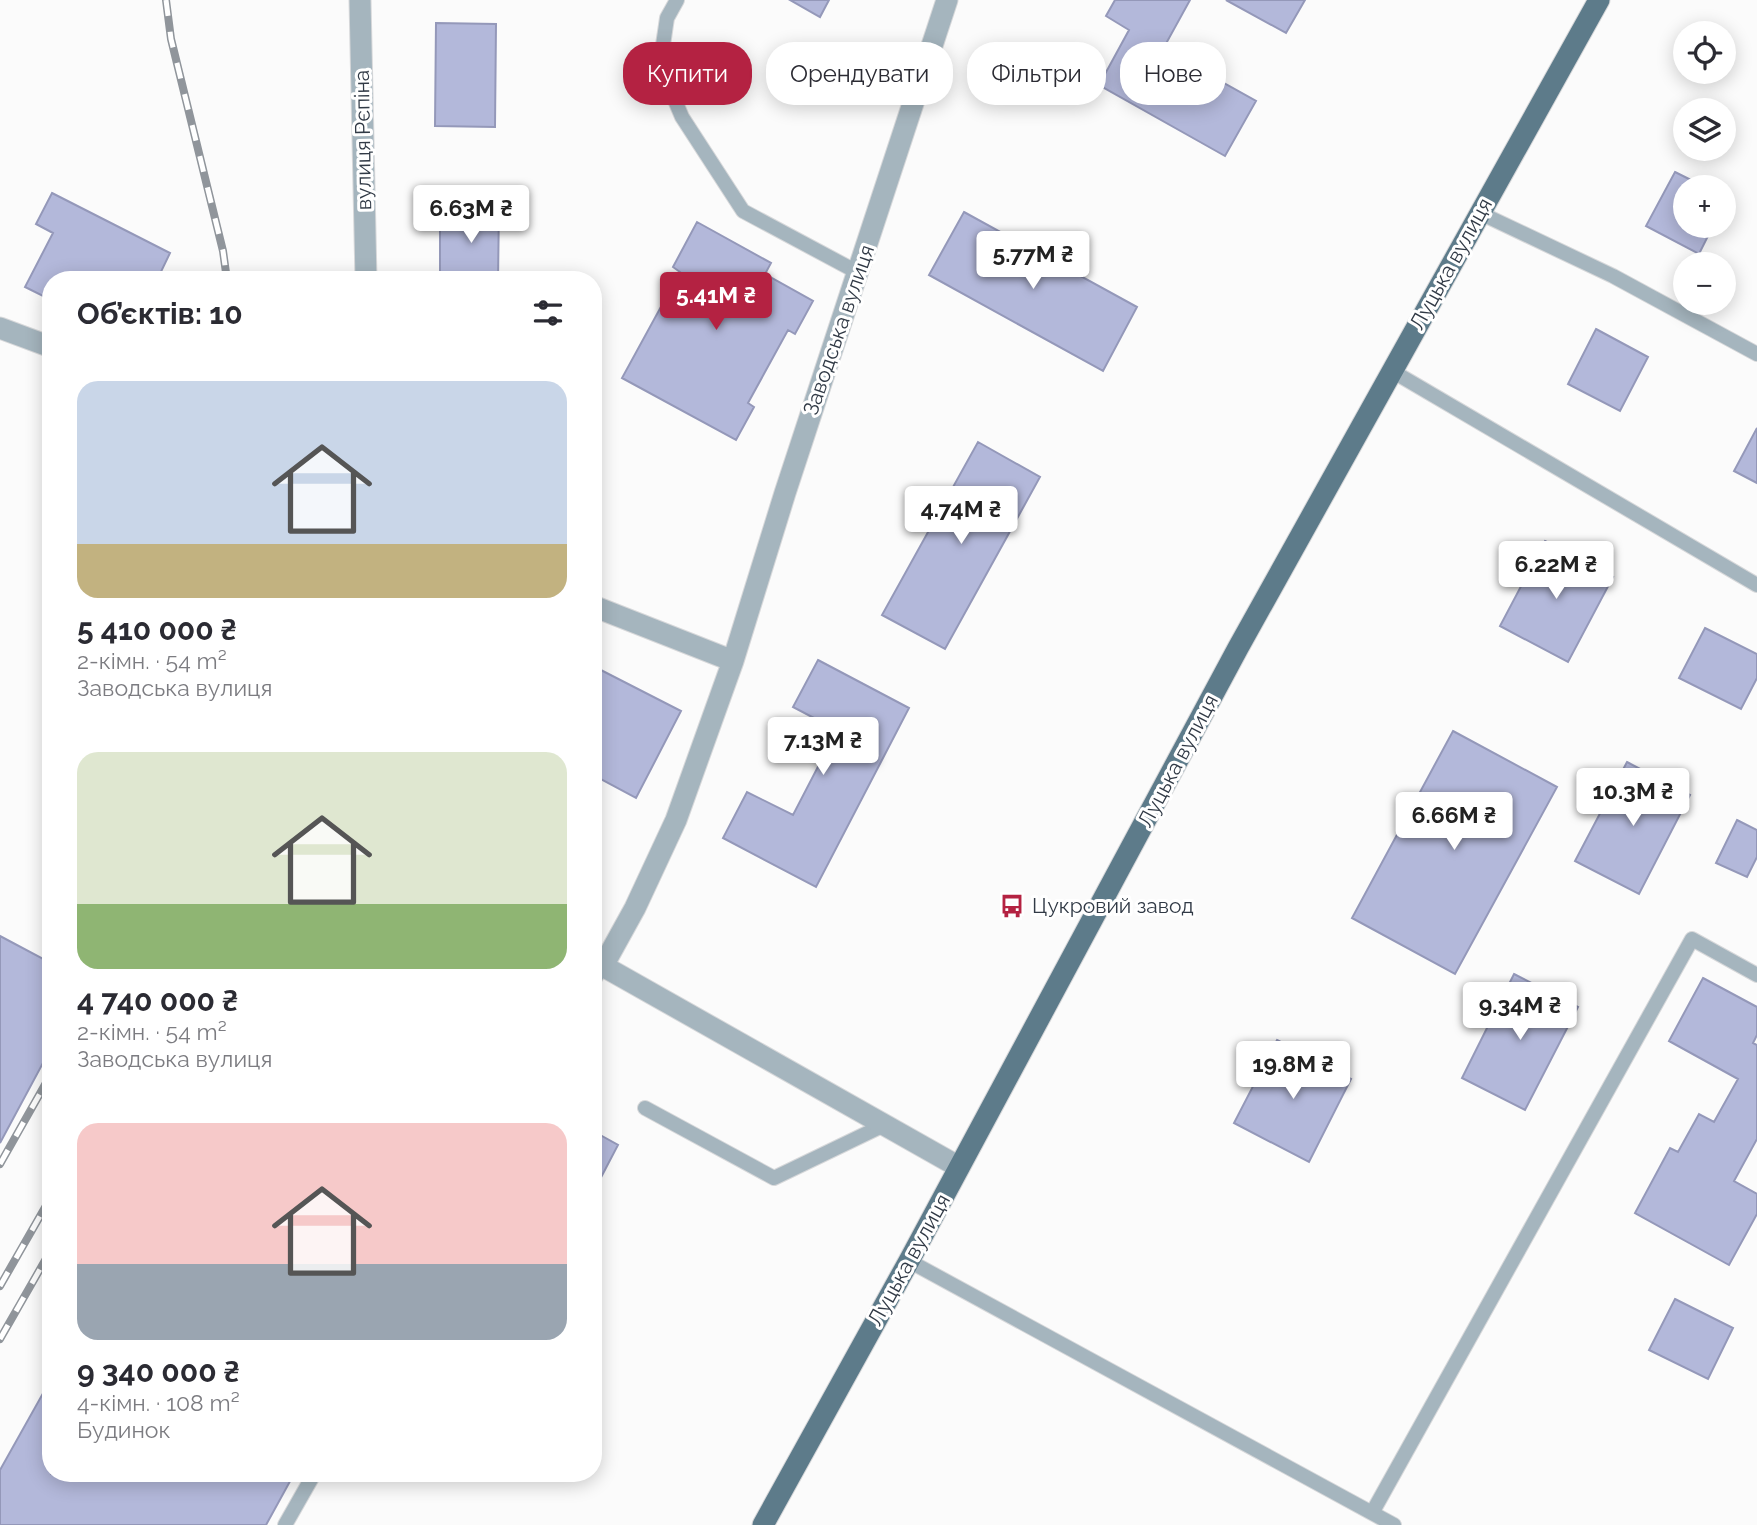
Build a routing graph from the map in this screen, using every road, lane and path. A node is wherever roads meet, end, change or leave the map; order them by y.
1 (360, 0) edge
2 (677, 0) edge
3 (947, 0) edge
4 (1599, 0) edge
5 (1480, 212) junction
6 (366, 271) edge
7 (859, 273) junction
8 (0, 328) edge
9 (42, 344) edge
10 (1757, 354) edge
11 (1392, 371) junction
12 (1757, 585) edge
13 (602, 610) edge
14 (733, 661) junction
15 (602, 967) edge
16 (1757, 975) edge
17 (602, 976) edge
18 (645, 1108) dead end
19 (884, 1125) junction
20 (959, 1167) junction
21 (909, 1261) junction
22 (309, 1482) edge
23 (1372, 1513) junction
24 (285, 1525) edge
25 (763, 1525) edge
26 (1394, 1525) edge

1 - 6 street, вулиця Рєпіна
2 - 7 lane
3 - 7 street, Заводська вулиця
4 - 5 main road, Луцька вулиця
5 - 10 lane
5 - 11 main road, Луцька вулиця
7 - 14 street, Заводська вулиця
8 - 9 street
11 - 12 lane
11 - 20 main road, Луцька вулиця
13 - 14 street
14 - 15 street, Заводська вулиця
16 - 23 lane
17 - 19 street
18 - 19 lane
19 - 20 street
20 - 21 main road, Луцька вулиця
21 - 23 lane
21 - 25 main road, Луцька вулиця
22 - 24 lane
23 - 26 lane

